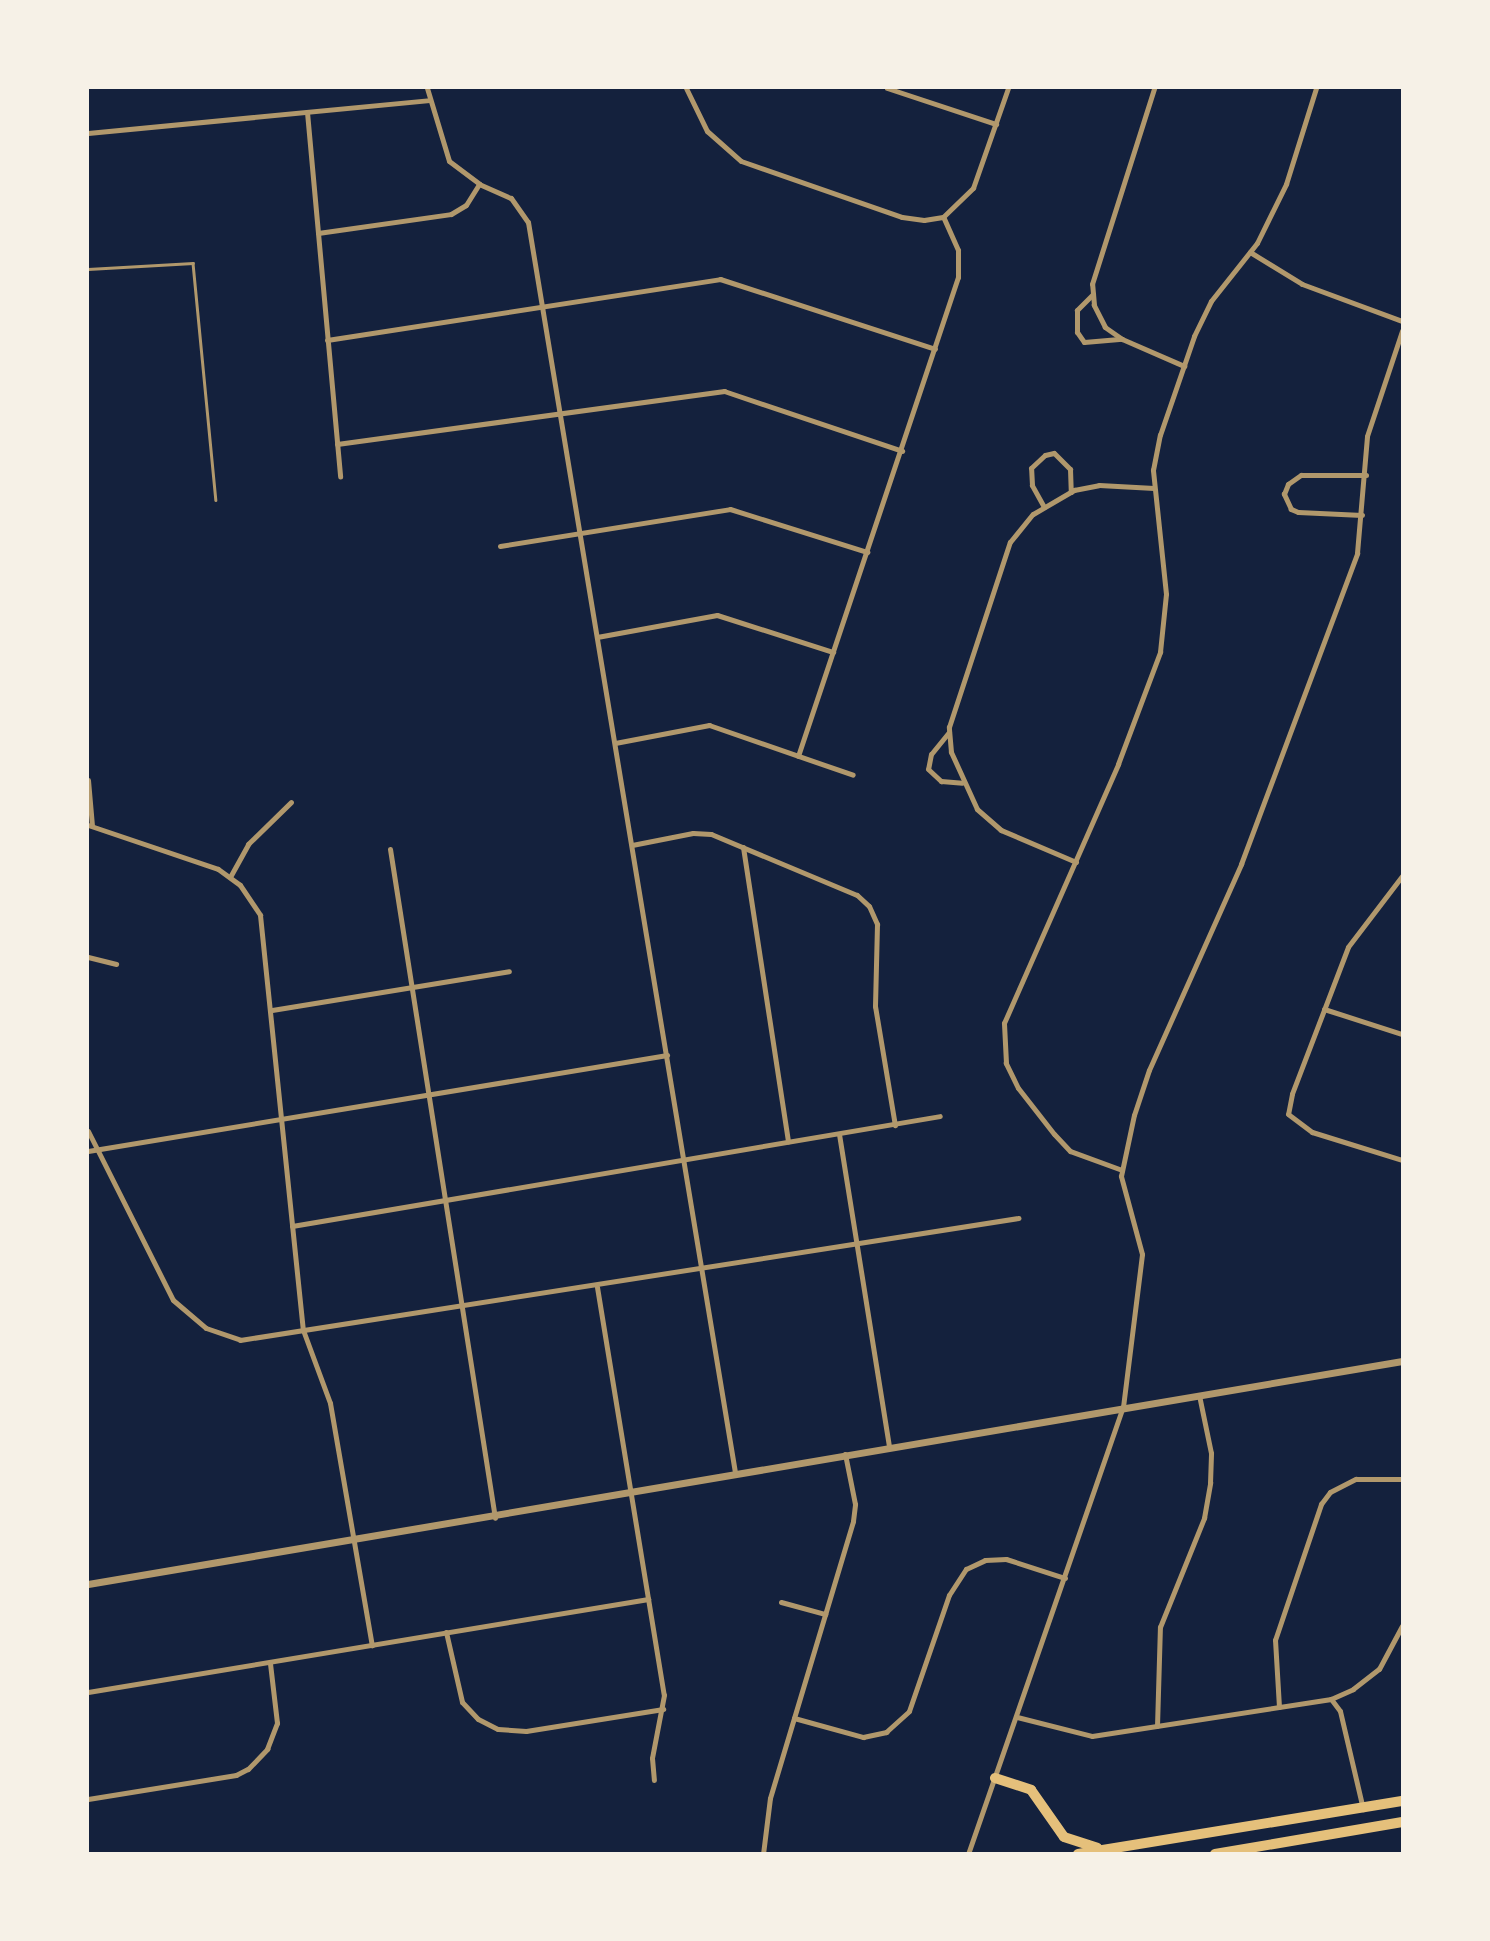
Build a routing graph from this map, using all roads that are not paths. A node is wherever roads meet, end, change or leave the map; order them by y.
1 (427, 88) edge
2 (686, 88) edge
3 (887, 88) edge
4 (1007, 88) edge
5 (1154, 88) edge
6 (1316, 88) edge
7 (429, 100) junction
8 (307, 112) junction
9 (996, 124) junction
10 (88, 133) edge
11 (478, 184) junction
12 (943, 217) junction
13 (318, 233) junction
14 (1250, 251) junction
15 (88, 269) edge
16 (1093, 294) junction
17 (543, 308) junction
18 (1402, 321) edge
19 (1402, 331) edge
20 (1122, 339) junction
21 (327, 340) junction
22 (935, 349) junction
23 (1184, 366) junction
24 (560, 415) junction
25 (337, 444) junction
26 (902, 452) junction
27 (1366, 475) junction
28 (340, 477) dead end
29 (1154, 488) junction
30 (1071, 492) junction
31 (216, 500) dead end
32 (1044, 507) junction
33 (1362, 515) junction
34 (580, 533) junction
35 (500, 546) dead end
36 (867, 552) junction
37 (597, 637) junction
38 (833, 652) junction
39 (949, 732) junction
40 (615, 743) junction
41 (799, 756) junction
42 (853, 775) dead end
43 (88, 780) edge
44 (962, 783) junction
45 (291, 803) dead end
46 (90, 826) edge
47 (632, 845) junction
48 (743, 847) junction
49 (390, 849) dead end
50 (1076, 862) junction
51 (1402, 876) edge
52 (230, 877) junction
53 (88, 957) edge
54 (116, 964) dead end
55 (509, 971) dead end
56 (412, 987) junction
57 (1324, 1009) junction
58 (272, 1010) junction
59 (1402, 1034) edge
60 (667, 1055) junction
61 (430, 1095) junction
62 (940, 1116) dead end
63 (283, 1121) junction
64 (895, 1125) junction
65 (88, 1131) edge
66 (839, 1134) junction
67 (788, 1142) junction
68 (96, 1150) junction
69 (88, 1151) edge
70 (685, 1159) junction
71 (1402, 1160) edge
72 (1122, 1170) junction
73 (446, 1198) junction
74 (1018, 1218) dead end
75 (292, 1226) junction
76 (857, 1245) junction
77 (704, 1270) junction
78 (597, 1287) junction
79 (464, 1307) junction
80 (303, 1330) junction
81 (1402, 1361) edge
82 (1199, 1395) junction
83 (1123, 1407) junction
84 (889, 1446) junction
85 (845, 1454) junction
86 (735, 1472) junction
87 (1402, 1479) edge
88 (629, 1495) junction
89 (495, 1518) junction
90 (352, 1539) junction
91 (1065, 1578) junction
92 (88, 1584) edge
93 (648, 1599) junction
94 (781, 1602) dead end
95 (825, 1614) junction
96 (1402, 1626) edge
97 (446, 1632) junction
98 (372, 1645) junction
99 (270, 1663) junction
100 (88, 1692) edge
101 (1331, 1699) junction
102 (1279, 1707) junction
103 (663, 1709) junction
104 (1017, 1717) junction
105 (794, 1718) junction
106 (1157, 1726) junction
107 (995, 1778) junction
108 (654, 1780) dead end
109 (88, 1799) edge
110 (1402, 1801) edge
111 (1363, 1809) junction
112 (1402, 1822) edge
113 (1101, 1850) junction
114 (763, 1853) edge
115 (968, 1853) edge
116 (1078, 1853) edge
117 (1215, 1853) edge

1 - 7 street
2 - 12 street
3 - 9 street
4 - 9 street
5 - 16 street
6 - 14 street
7 - 8 street
7 - 11 street
8 - 10 street
8 - 13 street
9 - 12 street
11 - 13 street
11 - 17 street
12 - 22 street
13 - 21 street
14 - 18 street
14 - 23 street
15 - 31 lane
16 - 20 street
16 - 20 street
17 - 21 street
17 - 22 street
17 - 24 street
19 - 27 street
20 - 23 street
21 - 25 street
22 - 26 street
23 - 29 street
24 - 25 street
24 - 26 street
24 - 34 street
25 - 28 street
26 - 36 street
27 - 33 street
27 - 33 street
29 - 30 street
29 - 50 street
30 - 32 street
30 - 32 street
32 - 39 street
33 - 72 street
34 - 35 street
34 - 36 street
34 - 37 street
36 - 38 street
37 - 38 street
37 - 40 street
38 - 41 street
39 - 44 street
39 - 44 street
40 - 41 street
40 - 47 street
41 - 42 street
43 - 46 street
44 - 50 street
45 - 52 street
46 - 52 street
47 - 48 street
47 - 60 street
48 - 64 street
48 - 67 street
49 - 56 street
50 - 72 street
51 - 57 street
52 - 58 street
53 - 54 street
55 - 56 street
56 - 58 street
56 - 61 street
57 - 59 street
57 - 71 street
58 - 63 street
60 - 61 street
60 - 70 street
61 - 63 street
61 - 73 street
62 - 64 street
63 - 68 street
63 - 75 street
64 - 66 street
65 - 68 street
66 - 67 street
66 - 76 street
67 - 70 street
68 - 69 street
68 - 80 street
70 - 73 street
70 - 77 street
72 - 83 street
73 - 75 street
73 - 79 street
74 - 76 street
75 - 80 street
76 - 77 street
76 - 84 street
77 - 78 street
77 - 86 street
78 - 79 street
78 - 88 street
79 - 80 street
79 - 89 street
80 - 90 street
81 - 82 street
82 - 83 street
82 - 106 street
83 - 84 street
83 - 91 street
84 - 85 street
85 - 86 street
85 - 95 street
86 - 88 street
87 - 102 street
88 - 89 street
88 - 93 street
89 - 90 street
90 - 92 street
90 - 98 street
91 - 104 street
91 - 105 street
93 - 97 street
93 - 103 street
94 - 95 street
95 - 105 street
96 - 101 street
97 - 98 street
97 - 103 street
98 - 99 street
99 - 100 street
99 - 109 street
101 - 102 street
101 - 111 street
102 - 106 street
103 - 108 street
104 - 106 street
104 - 107 street
105 - 114 street
107 - 113 highway
107 - 115 street
110 - 111 highway
111 - 113 highway
112 - 117 highway
113 - 116 highway

